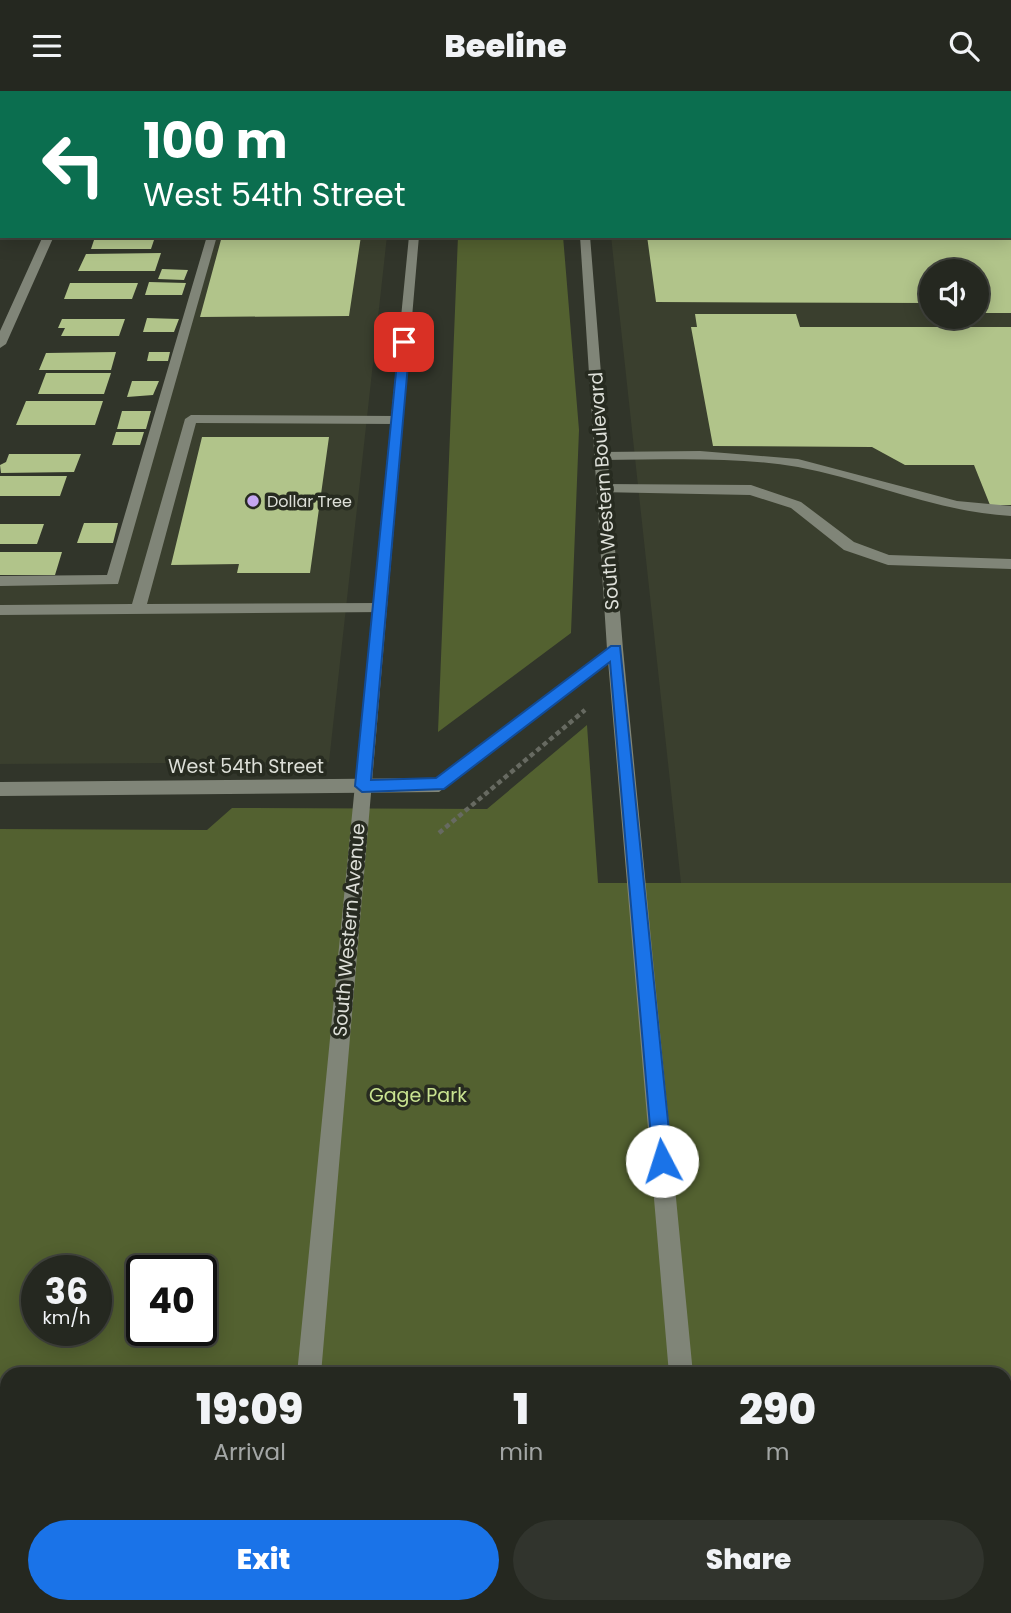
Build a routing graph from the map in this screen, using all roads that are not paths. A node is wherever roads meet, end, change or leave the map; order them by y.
1 (48, 238) edge
2 (211, 238) edge
3 (414, 238) edge
4 (585, 238) edge
5 (0, 344) edge
6 (397, 420) junction
7 (601, 456) junction
8 (603, 489) junction
9 (1011, 511) edge
10 (1011, 564) edge
11 (0, 581) edge
12 (381, 608) junction
13 (138, 609) junction
14 (0, 610) edge
15 (615, 649) junction
16 (362, 786) junction
17 (0, 789) edge
18 (310, 1367) edge
19 (680, 1367) edge

1 - 5 street
2 - 11 street
3 - 6 street, South Western Avenue
4 - 7 street, South Western Boulevard
6 - 12 street, South Western Avenue
6 - 13 street
7 - 8 street, South Western Boulevard
7 - 9 street
8 - 10 street
8 - 15 street, South Western Boulevard
12 - 13 street
12 - 16 street, South Western Avenue
13 - 14 street
15 - 16 street, West 54th Street
15 - 19 street, South Western Boulevard
16 - 17 street, West 54th Street
16 - 18 street, South Western Avenue

